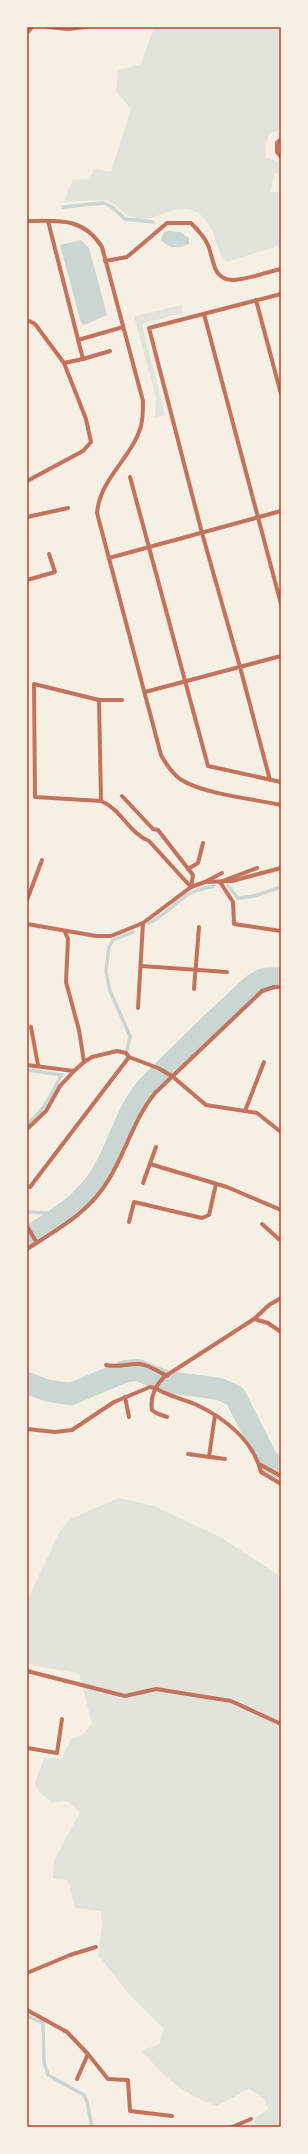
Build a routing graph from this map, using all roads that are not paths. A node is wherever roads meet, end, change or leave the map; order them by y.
1 (32, 27) edge
2 (48, 27) edge
3 (86, 27) edge
4 (27, 33) edge
5 (281, 139) edge
6 (281, 157) edge
7 (27, 221) edge
8 (48, 221) junction
9 (105, 261) junction
10 (281, 269) edge
11 (281, 294) edge
12 (256, 300) junction
13 (204, 314) junction
14 (27, 320) edge
15 (123, 327) junction
16 (78, 340) junction
17 (110, 352) dead end
18 (83, 359) junction
19 (64, 364) junction
20 (281, 394) edge
21 (130, 477) dead end
22 (27, 481) edge
23 (68, 508) dead end
24 (281, 511) edge
25 (27, 517) edge
26 (257, 517) junction
27 (202, 533) junction
28 (149, 547) junction
29 (49, 554) dead end
30 (109, 558) junction
31 (27, 580) edge
32 (281, 604) edge
33 (281, 656) edge
34 (240, 667) junction
35 (184, 682) junction
36 (144, 692) junction
37 (99, 700) junction
38 (122, 700) dead end
39 (270, 780) junction
40 (281, 782) edge
41 (122, 796) dead end
42 (101, 801) junction
43 (281, 805) edge
44 (203, 843) dead end
45 (42, 860) dead end
46 (257, 868) dead end
47 (281, 868) edge
48 (188, 869) junction
49 (222, 873) dead end
50 (205, 882) junction
51 (220, 882) junction
52 (191, 886) junction
53 (27, 900) edge
54 (143, 923) junction
55 (27, 924) edge
56 (199, 927) dead end
57 (281, 931) edge
58 (65, 932) junction
59 (140, 966) junction
60 (196, 970) junction
61 (227, 972) dead end
62 (281, 987) edge
63 (194, 989) dead end
64 (138, 1008) dead end
65 (31, 1028) dead end
66 (129, 1057) junction
67 (84, 1062) junction
68 (264, 1062) dead end
69 (27, 1064) edge
70 (38, 1065) junction
71 (74, 1071) junction
72 (171, 1076) junction
73 (245, 1111) junction
74 (27, 1129) edge
75 (281, 1132) edge
76 (156, 1147) dead end
77 (150, 1164) junction
78 (143, 1183) dead end
79 (216, 1184) junction
80 (30, 1187) dead end
81 (281, 1210) edge
82 (129, 1222) dead end
83 (262, 1224) dead end
84 (28, 1228) edge
85 (281, 1241) edge
86 (36, 1242) junction
87 (27, 1249) edge
88 (281, 1298) edge
89 (254, 1319) junction
90 (281, 1332) edge
91 (106, 1365) dead end
92 (165, 1376) junction
93 (156, 1386) junction
94 (125, 1397) junction
95 (215, 1415) junction
96 (129, 1417) dead end
97 (167, 1417) dead end
98 (27, 1430) edge
99 (188, 1454) dead end
100 (209, 1456) junction
101 (225, 1459) dead end
102 (259, 1464) junction
103 (281, 1476) edge
104 (281, 1484) edge
105 (27, 1671) edge
106 (62, 1719) dead end
107 (281, 1724) edge
108 (27, 1748) edge
109 (96, 1948) dead end
110 (27, 1973) edge
111 (27, 2010) edge
112 (88, 2054) junction
113 (77, 2079) dead end
114 (172, 2116) dead end
115 (251, 2119) dead end
116 (232, 2127) edge

1 - 4 street
2 - 3 street
5 - 6 street
7 - 8 street
8 - 9 street
8 - 16 street
9 - 10 street
9 - 15 street
11 - 12 street
12 - 13 street
12 - 20 street
13 - 26 street
13 - 27 street
14 - 19 street
15 - 16 street
15 - 30 street
16 - 18 street
17 - 18 street
18 - 19 street
19 - 22 street
21 - 28 street
23 - 25 street
24 - 26 street
26 - 27 street
26 - 32 street
27 - 28 street
27 - 34 street
28 - 30 street
28 - 35 street
29 - 31 street
30 - 36 street
33 - 34 street
34 - 35 street
34 - 39 street
35 - 36 street
35 - 39 street
36 - 43 street
37 - 38 street
37 - 42 street
37 - 42 street
39 - 40 street
41 - 48 street
42 - 52 street
44 - 48 street
45 - 53 street
46 - 51 street
47 - 51 street
48 - 52 street
49 - 50 street
50 - 51 street
50 - 52 street
51 - 57 street
52 - 54 street
54 - 58 street
54 - 59 street
55 - 58 street
56 - 60 street
58 - 67 street
59 - 60 street
59 - 64 street
60 - 61 street
60 - 63 street
62 - 72 street
65 - 70 street
66 - 67 street
66 - 72 street
66 - 80 street
67 - 71 street
68 - 73 street
69 - 70 street
70 - 71 street
71 - 74 street
72 - 73 street
72 - 86 street
73 - 75 street
76 - 77 street
77 - 78 street
77 - 79 street
79 - 81 street
79 - 82 street
83 - 85 street
84 - 86 street
86 - 87 street
88 - 89 street
89 - 90 street
89 - 92 street
91 - 92 street
92 - 93 street
93 - 94 street
93 - 95 street
93 - 97 street
94 - 96 street
94 - 98 street
95 - 100 street
95 - 102 street
99 - 100 street
100 - 101 street
102 - 103 street
102 - 104 street
105 - 107 street
106 - 108 street
109 - 110 street
111 - 112 street
112 - 113 street
112 - 114 street
115 - 116 street

